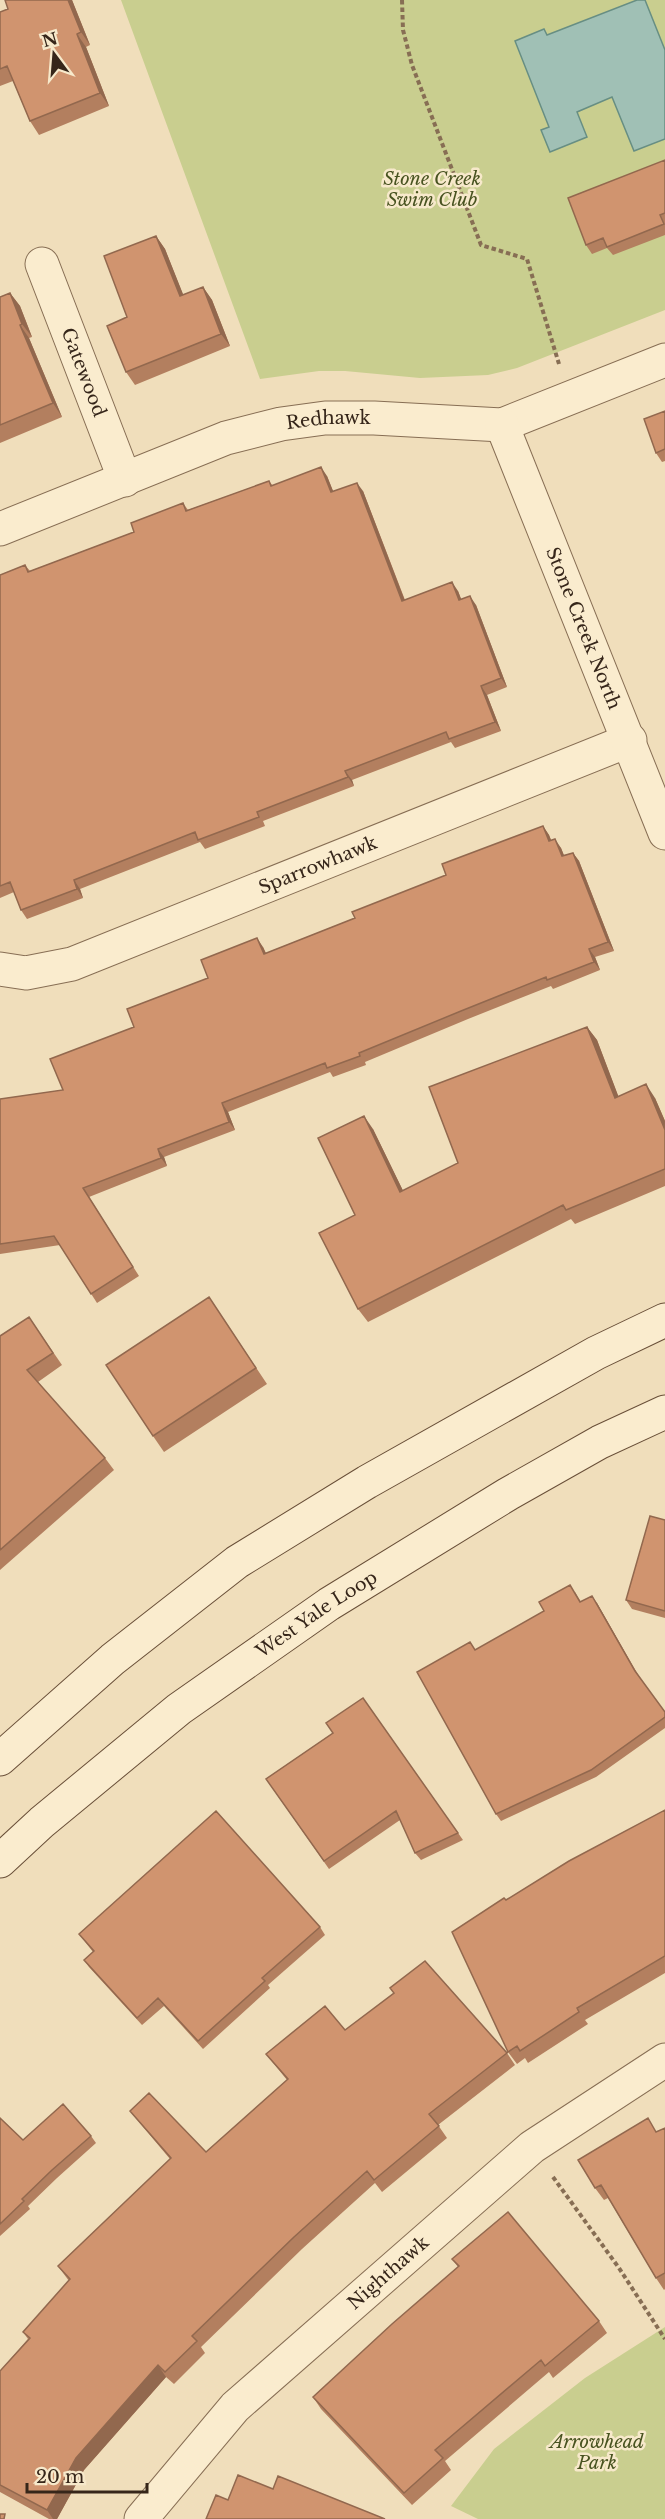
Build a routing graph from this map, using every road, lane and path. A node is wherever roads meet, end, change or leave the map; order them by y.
1 (402, 0) edge
2 (42, 264) dead end
3 (665, 360) edge
4 (573, 397) junction
5 (502, 425) junction
6 (125, 480) junction
7 (0, 529) edge
8 (630, 740) junction
9 (665, 833) edge
10 (0, 969) edge
11 (665, 1320) edge
12 (665, 1412) edge
13 (0, 1759) edge
14 (0, 1861) edge
15 (665, 2060) edge
16 (532, 2147) junction
17 (665, 2339) edge
18 (141, 2519) edge

1 - 4 path
2 - 6 street, Gatewood
3 - 4 street, Redhawk
4 - 5 street, Redhawk
5 - 6 street, Redhawk
5 - 8 street, Stone Creek North
6 - 7 street, Redhawk
8 - 9 street, Stone Creek North
8 - 10 street, Sparrowhawk
11 - 13 street
12 - 14 street, West Yale Loop
15 - 16 street, Nighthawk
16 - 17 path
16 - 18 street, Nighthawk

